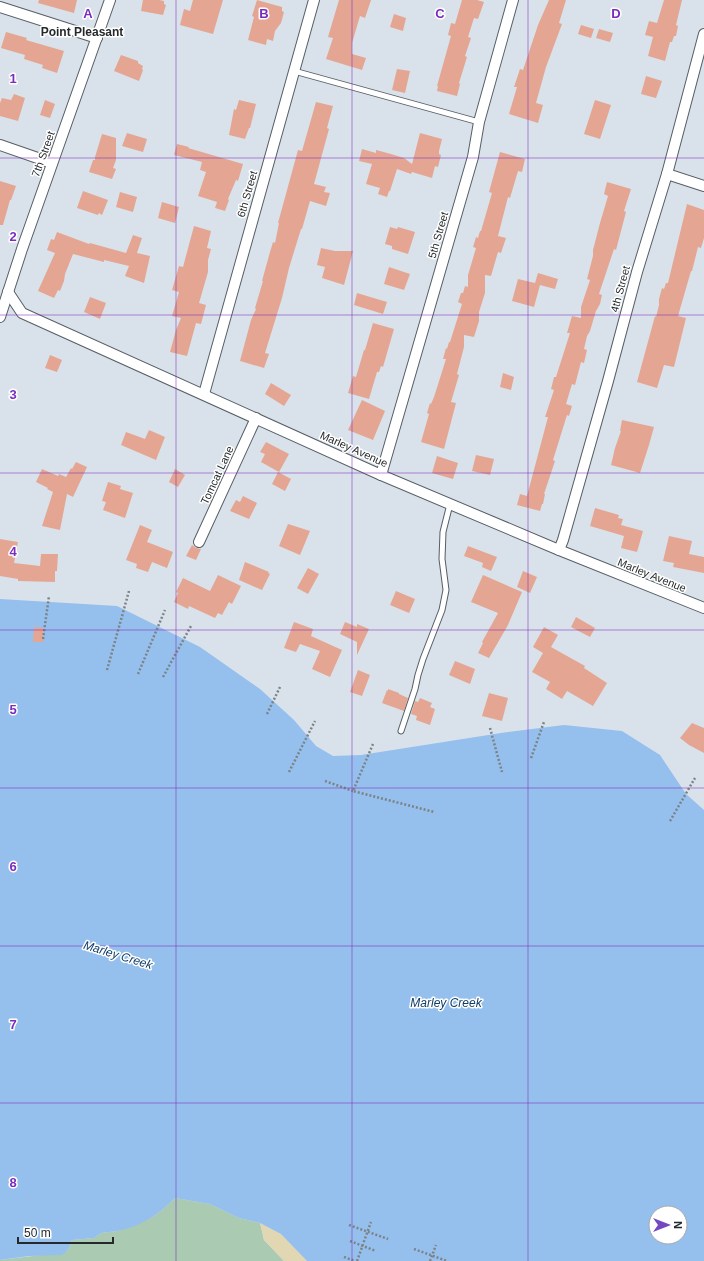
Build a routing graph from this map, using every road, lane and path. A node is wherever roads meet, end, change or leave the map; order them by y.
1 (110, 0) edge
2 (314, 0) edge
3 (513, 0) edge
4 (0, 7) edge
5 (704, 34) edge
6 (97, 38) junction
7 (294, 71) junction
8 (479, 122) junction
9 (0, 145) edge
10 (52, 163) junction
11 (667, 174) junction
12 (704, 186) edge
13 (8, 292) junction
14 (0, 317) edge
15 (204, 394) junction
16 (256, 418) junction
17 (381, 475) junction
18 (450, 504) junction
19 (199, 542) dead end
20 (559, 550) junction
21 (128, 591) dead end
22 (48, 596) dead end
23 (704, 608) edge
24 (165, 610) dead end
25 (191, 626) dead end
26 (43, 639) dead end
27 (107, 670) dead end
28 (138, 674) dead end
29 (163, 677) dead end
30 (280, 687) dead end
31 (267, 714) dead end
32 (315, 720) dead end
33 (544, 722) dead end
34 (490, 728) dead end
35 (401, 730) dead end
36 (372, 744) dead end
37 (531, 758) dead end
38 (289, 772) dead end
39 (502, 772) dead end
40 (695, 778) dead end
41 (325, 781) dead end
42 (353, 792) junction
43 (434, 812) dead end
44 (670, 821) dead end
45 (372, 1222) dead end
46 (349, 1225) dead end
47 (368, 1232) junction
48 (388, 1239) dead end
49 (350, 1241) dead end
50 (436, 1245) dead end
51 (363, 1246) junction
52 (414, 1249) dead end
53 (376, 1251) dead end
54 (432, 1256) junction
55 (344, 1257) dead end
56 (356, 1261) edge
57 (430, 1261) edge
58 (447, 1261) edge

1 - 6 street, 7th Street
2 - 7 street, 6th Street
3 - 8 street, 5th Street
4 - 6 street
5 - 11 street, 4th Street
6 - 10 street, 7th Street
7 - 8 lane
7 - 15 street, 6th Street
8 - 17 street, 5th Street
9 - 10 street
10 - 13 street, 7th Street
11 - 12 street
11 - 20 street, 4th Street
13 - 14 street, 7th Street
13 - 15 street, Marley Avenue
15 - 16 street, Marley Avenue
16 - 17 street, Marley Avenue
16 - 19 street, Tomcat Lane
17 - 18 street, Marley Avenue
18 - 20 street, Marley Avenue
18 - 35 lane
20 - 23 street, Marley Avenue
21 - 27 path
22 - 26 path
24 - 28 path
25 - 29 path
30 - 31 path
32 - 38 path
33 - 37 path
34 - 39 path
36 - 42 path
40 - 44 path
41 - 42 path
42 - 43 path
45 - 47 path
46 - 47 path
47 - 48 path
47 - 51 path
49 - 51 path
50 - 54 path
51 - 53 path
51 - 56 path
52 - 54 path
54 - 57 path
54 - 58 path
55 - 56 path

